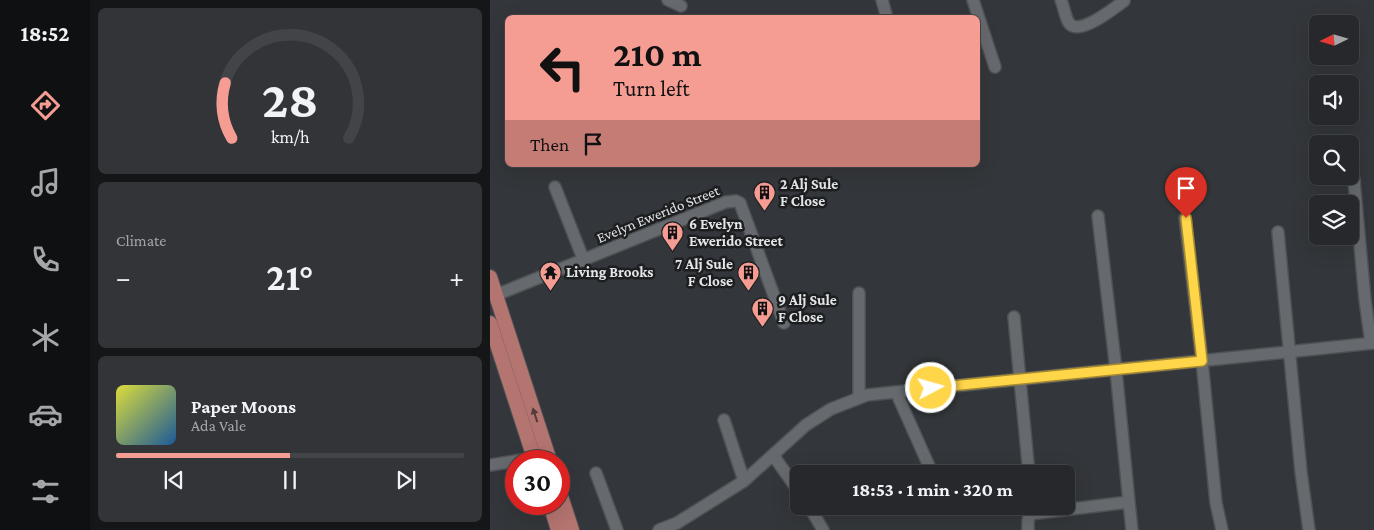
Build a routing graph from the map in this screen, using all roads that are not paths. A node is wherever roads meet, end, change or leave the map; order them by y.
1 (668, 0) edge
2 (882, 0) edge
3 (973, 0) edge
4 (1061, 0) edge
5 (1124, 1) edge
6 (681, 6) dead end
7 (887, 15) edge
8 (978, 15) edge
9 (980, 22) edge
10 (995, 68) dead end
11 (1354, 185) edge
12 (556, 187) dead end
13 (1098, 216) dead end
14 (1186, 218) dead end
15 (1278, 232) dead end
16 (584, 261) junction
17 (490, 277) edge
18 (858, 293) dead end
19 (496, 295) junction
20 (1014, 317) dead end
21 (490, 323) edge
22 (784, 323) dead end
23 (1372, 343) edge
24 (1290, 352) junction
25 (1202, 361) junction
26 (1116, 370) junction
27 (1019, 379) junction
28 (896, 392) junction
29 (859, 398) junction
30 (724, 420) dead end
31 (532, 450) edge
32 (546, 450) edge
33 (773, 455) junction
34 (505, 463) edge
35 (490, 464) edge
36 (928, 465) edge
37 (1027, 465) edge
38 (596, 473) dead end
39 (790, 479) edge
40 (744, 481) junction
41 (1129, 502) junction
42 (1075, 506) edge
43 (553, 515) edge
44 (567, 515) edge
45 (814, 515) edge
46 (1029, 515) edge
47 (678, 527) edge
48 (558, 530) edge
49 (572, 530) edge
50 (617, 530) edge
51 (659, 530) edge
52 (823, 530) edge
53 (1028, 530) edge
54 (1132, 530) edge
55 (1222, 530) edge
56 (1309, 530) edge

1 - 6 street
2 - 7 street
3 - 8 street
4 - 5 street
9 - 10 street
11 - 23 street
12 - 16 street
13 - 26 street
14 - 25 street
15 - 24 street
16 - 19 street, Evelyn Ewerido Street
16 - 22 street, Evelyn Ewerido Street
17 - 19 main road
18 - 29 street
32 -> 19 main road
20 - 27 street
21 - 31 main road
23 - 24 street
24 - 25 street
24 - 56 street
25 - 26 street
25 - 55 street
26 - 27 street
26 - 41 street
27 - 28 street
27 - 37 street
28 - 29 street
28 - 36 street
29 - 33 street
30 - 40 street
33 - 39 street
33 - 40 street
34 - 35 street
38 - 50 street
40 - 47 street
41 - 42 street
41 - 54 street
43 - 48 main road
44 - 49 main road
45 - 52 street
46 - 53 street
47 - 51 street

